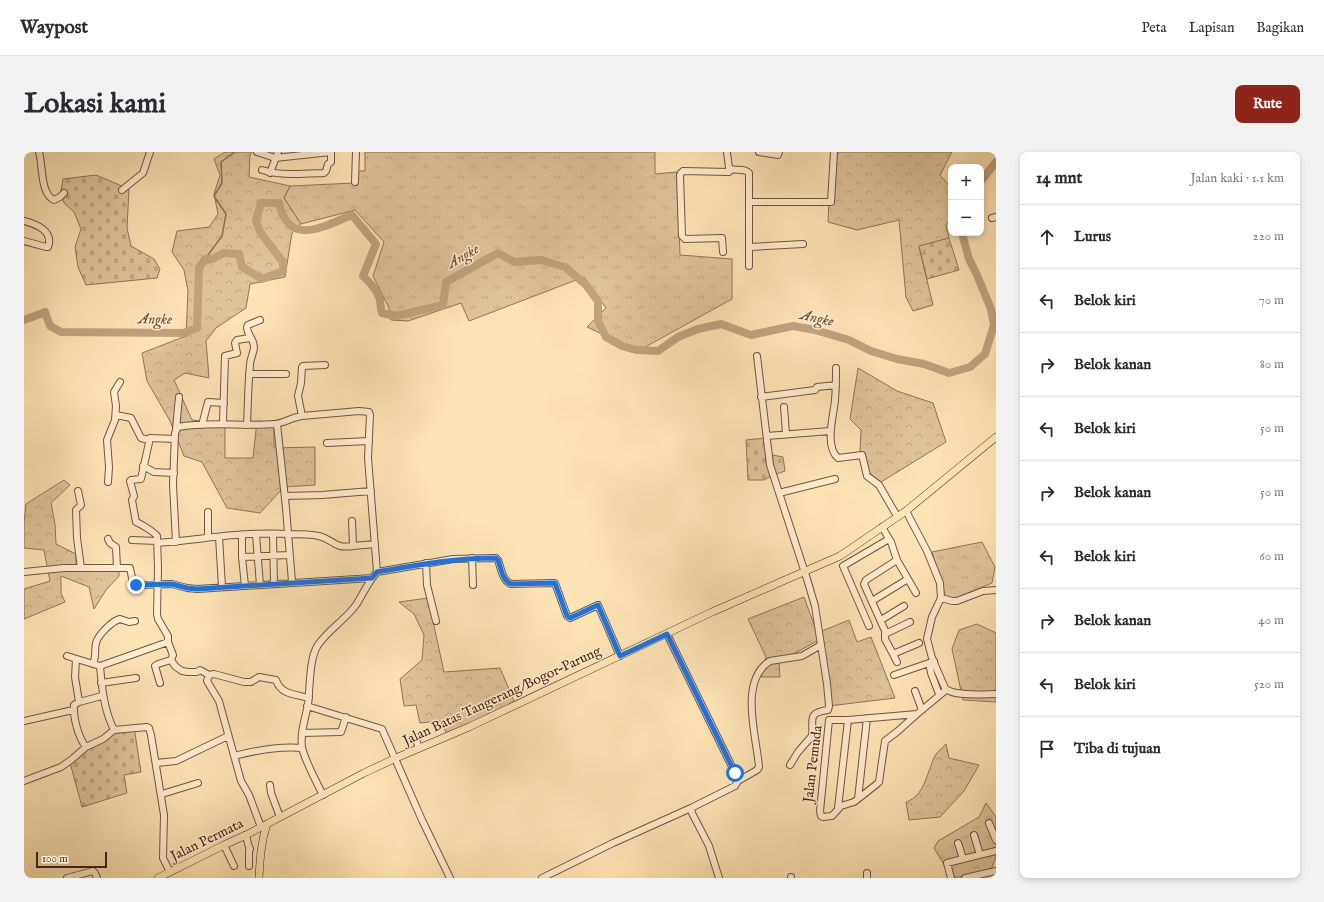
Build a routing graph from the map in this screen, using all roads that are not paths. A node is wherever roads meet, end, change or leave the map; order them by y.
1 (39, 152) edge
2 (150, 152) edge
3 (257, 152) edge
4 (331, 152) edge
5 (356, 152) edge
6 (727, 152) edge
7 (759, 152) edge
8 (779, 152) edge
9 (834, 152) edge
10 (277, 155) edge
11 (262, 170) dead end
12 (731, 170) junction
13 (270, 173) junction
14 (355, 182) dead end
15 (122, 190) dead end
16 (64, 193) dead end
17 (750, 202) junction
18 (24, 221) edge
19 (24, 241) edge
20 (803, 244) dead end
21 (749, 247) junction
22 (723, 252) dead end
23 (750, 266) dead end
24 (260, 320) dead end
25 (250, 338) junction
26 (757, 356) dead end
27 (325, 365) dead end
28 (836, 368) dead end
29 (249, 374) junction
30 (286, 374) dead end
31 (120, 382) dead end
32 (836, 385) junction
33 (179, 397) dead end
34 (761, 398) junction
35 (224, 403) junction
36 (784, 407) dead end
37 (116, 415) junction
38 (302, 416) junction
39 (223, 423) junction
40 (277, 424) junction
41 (202, 425) junction
42 (247, 425) junction
43 (176, 429) junction
44 (830, 431) junction
45 (786, 434) junction
46 (767, 436) junction
47 (996, 437) edge
48 (175, 439) junction
49 (149, 440) junction
50 (369, 442) junction
51 (327, 443) dead end
52 (143, 466) junction
53 (174, 473) junction
54 (835, 479) dead end
55 (108, 482) dead end
56 (78, 491) dead end
57 (371, 491) junction
58 (779, 493) junction
59 (284, 496) junction
60 (906, 510) junction
61 (208, 512) dead end
62 (897, 516) junction
63 (352, 522) dead end
64 (882, 527) junction
65 (273, 534) junction
66 (288, 534) junction
67 (242, 535) junction
68 (256, 535) junction
69 (208, 537) junction
70 (219, 537) junction
71 (108, 539) dead end
72 (889, 539) junction
73 (132, 540) dead end
74 (157, 542) junction
75 (176, 542) junction
76 (375, 544) junction
77 (354, 546) junction
78 (273, 555) junction
79 (289, 555) junction
80 (258, 556) junction
81 (840, 556) junction
82 (242, 557) junction
83 (472, 558) junction
84 (897, 560) junction
85 (426, 563) junction
86 (843, 566) junction
87 (81, 568) junction
88 (117, 568) junction
89 (24, 572) edge
90 (377, 572) junction
91 (805, 572) junction
92 (372, 578) junction
93 (908, 579) junction
94 (292, 582) junction
95 (158, 584) junction
96 (274, 584) junction
97 (260, 585) junction
98 (473, 585) dead end
99 (245, 586) junction
100 (222, 587) junction
101 (996, 590) edge
102 (916, 593) dead end
103 (941, 598) junction
104 (872, 602) junction
105 (904, 606) dead end
106 (135, 620) dead end
107 (881, 620) junction
108 (436, 621) dead end
109 (910, 622) dead end
110 (869, 626) dead end
111 (886, 633) junction
112 (667, 634) junction
113 (168, 642) junction
114 (918, 643) dead end
115 (821, 645) junction
116 (893, 654) junction
117 (67, 656) dead end
118 (620, 656) junction
119 (76, 659) junction
120 (171, 660) junction
121 (897, 662) dead end
122 (931, 662) junction
123 (93, 664) junction
124 (100, 666) junction
125 (209, 675) junction
126 (894, 675) dead end
127 (136, 678) dead end
128 (160, 683) dead end
129 (101, 684) junction
130 (946, 690) junction
131 (915, 691) dead end
132 (939, 694) junction
133 (996, 694) edge
134 (102, 696) junction
135 (309, 698) junction
136 (79, 702) junction
137 (308, 706) junction
138 (73, 710) junction
139 (920, 712) junction
140 (346, 717) junction
141 (867, 718) junction
142 (848, 720) junction
143 (24, 721) edge
144 (114, 730) junction
145 (302, 733) junction
146 (228, 736) junction
147 (415, 737) dead end
148 (86, 747) junction
149 (302, 748) junction
150 (419, 748) junction
151 (234, 756) junction
152 (396, 758) junction
153 (156, 763) junction
154 (790, 765) dead end
155 (24, 781) edge
156 (738, 781) junction
157 (198, 783) dead end
158 (270, 785) dead end
159 (162, 794) junction
160 (323, 795) junction
161 (858, 799) junction
162 (691, 808) junction
163 (838, 808) junction
164 (280, 817) junction
165 (989, 823) dead end
166 (264, 826) junction
167 (246, 835) junction
168 (974, 835) dead end
169 (996, 840) edge
170 (958, 844) dead end
171 (224, 845) junction
172 (250, 849) junction
173 (260, 849) junction
174 (996, 851) edge
175 (980, 855) junction
176 (963, 859) junction
177 (234, 866) dead end
178 (249, 866) dead end
179 (996, 871) edge
180 (170, 872) junction
181 (67, 878) edge
182 (97, 878) edge
183 (158, 878) edge
184 (259, 878) edge
185 (450, 878) edge
186 (542, 878) edge
187 (719, 878) edge
188 (951, 878) edge
189 (965, 878) edge

1 - 16 street
2 - 15 street
3 - 10 street
4 - 10 street
4 - 13 street
5 - 14 street
6 - 12 street
7 - 8 street
9 - 17 street
10 - 13 street
11 - 13 street
12 - 17 street
12 - 22 street
17 - 21 street
18 - 19 street
20 - 21 street
21 - 23 street
24 - 25 street
25 - 29 street
25 - 35 street
26 - 34 street
27 - 38 street
28 - 32 street
29 - 30 street
29 - 42 street
31 - 37 street
32 - 34 street
32 - 44 street
33 - 43 street
34 - 46 street
35 - 39 street
35 - 41 street
36 - 45 street
37 - 49 street
37 - 55 street
38 - 40 street
38 - 50 street
39 - 41 street
39 - 42 street
40 - 42 street
40 - 59 street
41 - 43 street
43 - 48 street
44 - 45 street
44 - 62 street
45 - 46 street
46 - 58 street
47 - 60 main road, Jalan Batas Tangerang/Bogor–Parung
48 - 49 street
48 - 53 street
49 - 52 street
50 - 51 street
50 - 57 street
52 - 53 street
52 - 74 street
53 - 75 street
54 - 58 street
56 - 87 street
57 - 59 street
57 - 76 street
58 - 91 street
59 - 66 street
60 - 62 main road, Jalan Batas Tangerang/Bogor–Parung
60 - 103 street
61 - 69 street
62 - 64 main road, Jalan Batas Tangerang/Bogor–Parung
63 - 77 street
64 - 72 street
64 - 81 main road, Jalan Batas Tangerang/Bogor–Parung
65 - 66 street
65 - 68 street
65 - 78 street
66 - 77 street
66 - 79 street
67 - 68 street
67 - 70 street
67 - 82 street
68 - 80 street
69 - 70 street
69 - 75 street
70 - 100 street
71 - 88 street
72 - 84 street
72 - 86 street
73 - 74 street
74 - 75 street
74 - 95 street
76 - 77 street
76 - 90 street
78 - 79 street
78 - 80 street
78 - 96 street
79 - 94 street
80 - 82 street
80 - 97 street
81 - 86 street
81 - 91 main road, Jalan Batas Tangerang/Bogor–Parung
82 - 99 street
83 - 85 street
83 - 98 street
83 - 118 street
84 - 93 street
84 - 104 street
85 - 90 street
85 - 108 street
86 - 110 street
87 - 88 street
87 - 89 street
88 - 95 street
90 - 92 street
91 - 112 main road, Jalan Batas Tangerang/Bogor–Parung
91 - 115 street
92 - 94 street
92 - 135 street
93 - 102 street
93 - 104 street
94 - 96 street
95 - 100 street
95 - 113 street
96 - 97 street
97 - 99 street
99 - 100 street
101 - 103 street
103 - 122 street
104 - 107 street
105 - 107 street
106 - 123 street
107 - 111 street
109 - 111 street
111 - 116 street
112 - 118 main road, Jalan Batas Tangerang/Bogor–Parung
112 - 156 street
113 - 120 street
113 - 124 street
114 - 116 street
115 - 154 street
115 - 156 street
116 - 121 street
117 - 119 street
118 - 150 main road, Jalan Batas Tangerang/Bogor–Parung
119 - 123 street
119 - 136 street
120 - 125 street
120 - 128 street
122 - 126 street
122 - 130 street
122 - 132 street
123 - 124 street
124 - 129 street
125 - 135 street
125 - 146 street
127 - 129 street
129 - 134 street
130 - 132 street
130 - 133 street
131 - 139 street
132 - 139 street
134 - 136 street
134 - 144 street
135 - 137 street
136 - 138 street
137 - 140 street
137 - 145 street
138 - 143 street
138 - 148 street
139 - 141 street, Jalan Pemuda
139 - 161 street, Jalan Pemuda
140 - 145 street
140 - 152 street
141 - 142 street, Jalan Pemuda
141 - 161 street
142 - 163 street
142 - 163 street, Jalan Pemuda
144 - 148 street
144 - 153 street
145 - 149 street
146 - 151 street
146 - 153 street
147 - 150 street
148 - 155 street
149 - 151 street
149 - 160 street
150 - 152 main road, Jalan Batas Tangerang/Bogor–Parung
151 - 166 street
152 - 160 main road, Jalan Batas Tangerang/Bogor–Parung
152 - 185 street
153 - 159 street
156 - 162 street
157 - 159 street
158 - 164 street
159 - 180 street
160 - 164 main road, Jalan Batas Tangerang/Bogor–Parung
161 - 163 street, Jalan Pemuda
162 - 186 street
162 - 187 street
164 - 166 main road, Jalan Batas Tangerang/Bogor–Parung
165 - 169 street
166 - 167 main road, Jalan Permata
166 - 173 main road
167 - 171 main road, Jalan Permata
167 - 172 street
168 - 175 street
170 - 176 street
171 - 177 street
171 - 180 main road, Jalan Permata
172 - 173 street
172 - 178 street
173 - 184 main road
174 - 175 street
175 - 176 street
176 - 188 street
179 - 189 street
180 - 183 main road, Jalan Permata
181 - 182 street

